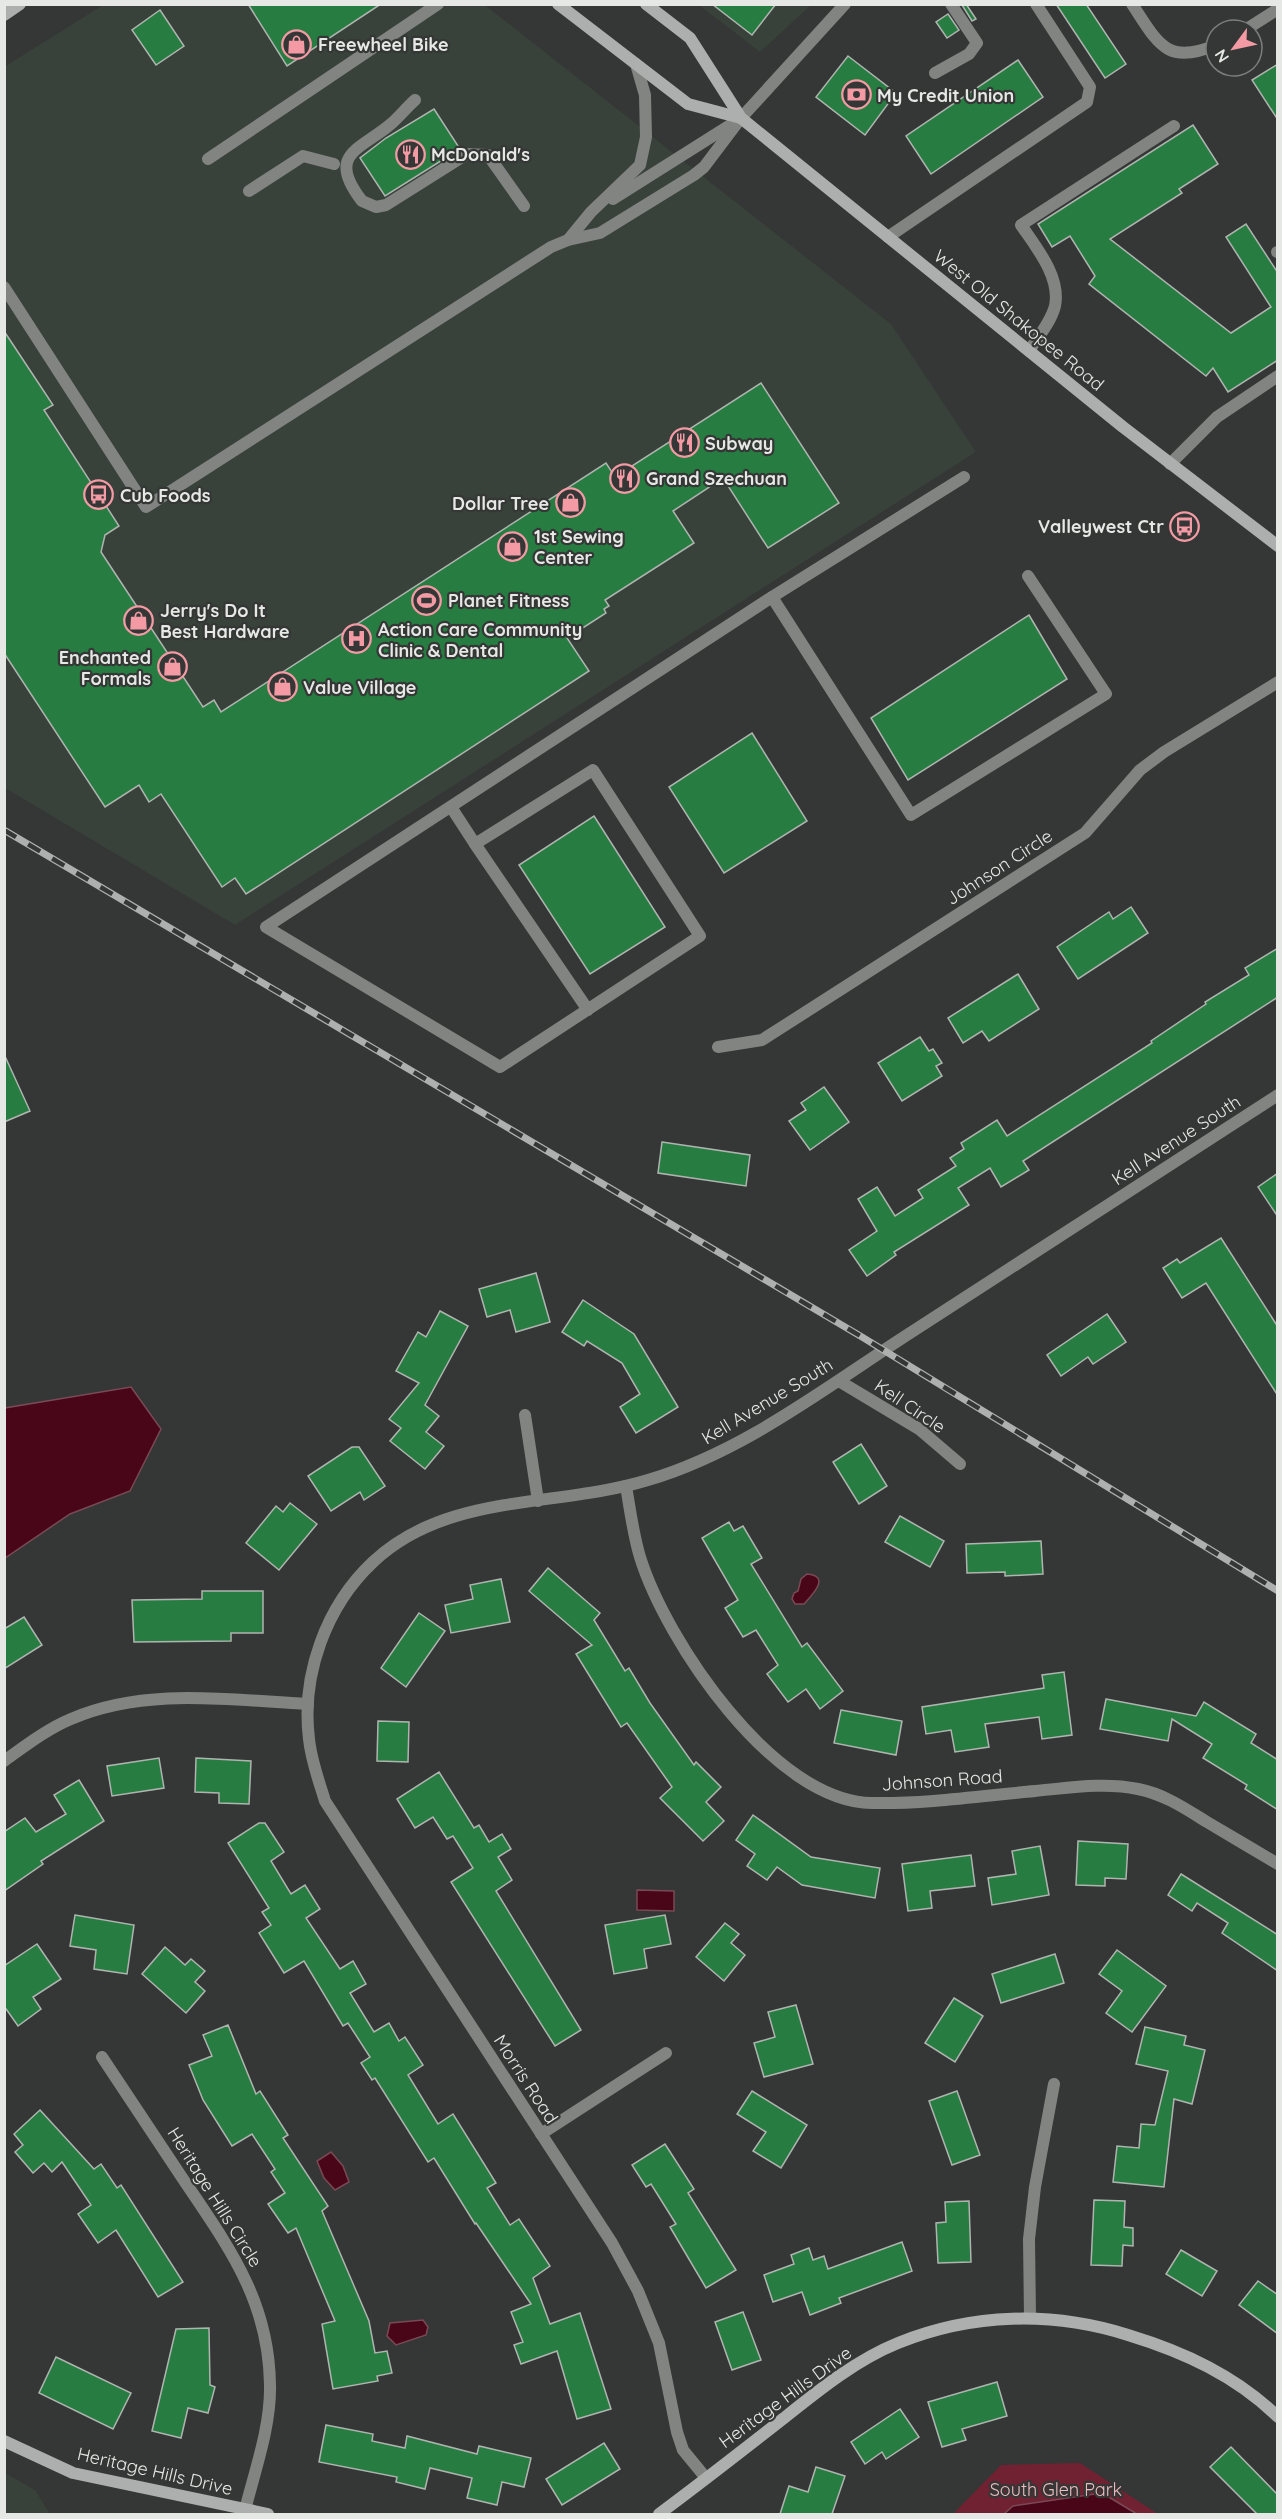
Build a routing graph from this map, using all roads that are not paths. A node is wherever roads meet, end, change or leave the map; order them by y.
1 (20, 4) edge
2 (438, 4) edge
3 (558, 4) edge
4 (646, 4) edge
5 (845, 4) edge
6 (951, 4) edge
7 (1036, 4) edge
8 (1132, 4) edge
9 (1278, 9) edge
10 (4, 15) edge
11 (1264, 18) edge
12 (1204, 50) edge
13 (636, 64) junction
14 (935, 73) dead end
15 (415, 100) dead end
16 (741, 118) junction
17 (1174, 126) dead end
18 (208, 159) dead end
19 (334, 164) dead end
20 (249, 191) dead end
21 (524, 206) dead end
22 (591, 212) junction
23 (888, 237) junction
24 (568, 240) junction
25 (4, 287) edge
26 (1029, 351) junction
27 (1278, 376) edge
28 (1170, 464) junction
29 (964, 477) dead end
30 (1278, 546) edge
31 (1028, 576) dead end
32 (772, 597) junction
33 (1278, 682) edge
34 (452, 807) junction
35 (475, 844) junction
36 (588, 1010) junction
37 (718, 1047) dead end
38 (1278, 1095) edge
39 (839, 1381) junction
40 (525, 1414) dead end
41 (960, 1464) dead end
42 (626, 1486) junction
43 (538, 1501) junction
44 (308, 1704) junction
45 (4, 1761) edge
46 (1278, 1864) edge
47 (666, 2053) dead end
48 (102, 2057) dead end
49 (1054, 2084) dead end
50 (541, 2134) junction
51 (1030, 2317) junction
52 (1278, 2417) edge
53 (4, 2441) edge
54 (706, 2478) junction
55 (245, 2510) junction
56 (268, 2514) edge
57 (659, 2514) edge

1 - 10 main road
2 - 18 street
3 - 13 main road, West Old Shakopee Road
4 - 16 main road, West Old Shakopee Road
5 - 16 street
6 - 14 street
7 - 23 street
8 - 12 street
9 - 11 street
13 - 16 main road, West Old Shakopee Road
13 - 22 street
15 - 21 street
16 - 22 street
16 - 23 main road, West Old Shakopee Road
16 - 24 street
17 - 26 street
19 - 20 street
22 - 24 street
23 - 26 main road, West Old Shakopee Road
24 - 25 street
26 - 28 main road, West Old Shakopee Road
27 - 28 street
28 - 30 main road, West Old Shakopee Road
29 - 32 street
31 - 32 street
32 - 34 street
33 - 37 street, Johnson Circle
34 - 35 street
34 - 36 street
35 - 36 street
35 - 36 street
38 - 39 street, Kell Avenue South
39 - 41 street, Kell Circle
39 - 42 street, Kell Avenue South
40 - 43 street
42 - 43 street, Kell Avenue South
42 - 46 street, Johnson Road
43 - 44 street, Kell Avenue South
44 - 45 street
44 - 50 street, Morris Road
47 - 50 street
48 - 55 street, Heritage Hills Circle
49 - 51 street
50 - 54 street, Morris Road
51 - 52 main road, Heritage Hills Drive
51 - 54 main road, Heritage Hills Drive
53 - 55 main road, Heritage Hills Drive
54 - 57 main road, Heritage Hills Drive
55 - 56 main road, Heritage Hills Drive

